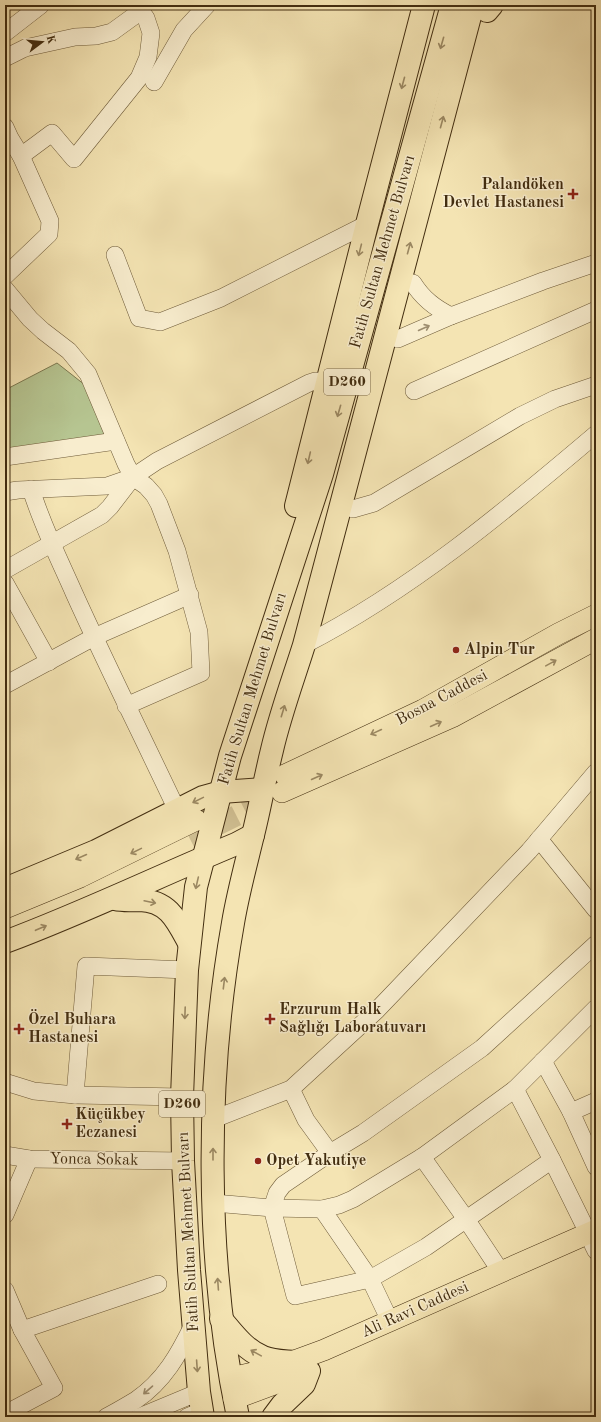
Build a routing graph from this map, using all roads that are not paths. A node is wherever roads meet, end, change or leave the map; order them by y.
1 (41, 5) edge
2 (208, 5) edge
3 (424, 5) edge
4 (452, 5) edge
5 (485, 6) edge
6 (139, 8) edge
7 (5, 33) edge
8 (6, 53) edge
9 (154, 82) dead end
10 (5, 127) edge
11 (21, 156) junction
12 (367, 224) junction
13 (115, 255) dead end
14 (596, 263) edge
15 (5, 276) edge
16 (413, 283) junction
17 (5, 289) edge
18 (596, 310) edge
19 (451, 316) junction
20 (398, 339) junction
21 (326, 382) junction
22 (596, 385) edge
23 (414, 391) dead end
24 (596, 434) edge
25 (116, 441) junction
26 (5, 457) edge
27 (133, 477) junction
28 (31, 489) junction
29 (5, 492) edge
30 (354, 509) junction
31 (51, 543) junction
32 (5, 570) edge
33 (5, 583) edge
34 (190, 595) junction
35 (281, 596) junction
36 (596, 615) edge
37 (94, 637) junction
38 (596, 639) edge
39 (305, 642) junction
40 (49, 662) junction
41 (5, 685) edge
42 (126, 706) junction
43 (596, 772) edge
44 (276, 786) junction
45 (221, 792) junction
46 (177, 810) junction
47 (253, 834) junction
48 (540, 838) junction
49 (204, 857) junction
50 (5, 889) edge
51 (112, 898) junction
52 (5, 908) edge
53 (596, 910) edge
54 (5, 922) edge
55 (5, 942) edge
56 (189, 943) junction
57 (596, 944) edge
58 (187, 970) junction
59 (596, 1010) edge
60 (543, 1061) junction
61 (5, 1082) edge
62 (291, 1089) junction
63 (515, 1089) junction
64 (75, 1095) junction
65 (182, 1097) junction
66 (596, 1101) edge
67 (571, 1112) junction
68 (214, 1119) junction
69 (330, 1153) junction
70 (5, 1155) edge
71 (422, 1157) junction
72 (29, 1159) junction
73 (552, 1160) junction
74 (183, 1161) junction
75 (596, 1167) edge
76 (214, 1203) junction
77 (272, 1208) junction
78 (322, 1208) junction
79 (5, 1215) edge
80 (466, 1219) junction
81 (594, 1240) edge
82 (501, 1272) junction
83 (370, 1279) junction
84 (158, 1284) dead end
85 (5, 1290) edge
86 (221, 1319) junction
87 (390, 1321) junction
88 (193, 1325) junction
89 (22, 1330) junction
90 (301, 1366) junction
91 (234, 1398) edge
92 (197, 1409) edge
93 (5, 1413) edge
94 (106, 1417) edge
95 (139, 1417) edge
96 (274, 1417) edge

1 - 7 street
2 - 9 street
3 -> 12 highway
4 -> 35 highway, Fatih Sultan Mehmet Bulvarı / D260
5 - 16 highway
39 -> 5 highway, Fatih Sultan Mehmet Bulvarı / D260
6 - 8 street
6 - 11 street
10 - 11 street
11 - 15 street
12 - 13 street
12 -> 21 highway
14 - 19 street
16 - 19 street
16 - 20 highway
17 - 25 street
18 - 23 street
20 -> 19 street
20 - 30 highway
21 - 27 street
21 -> 35 highway
22 - 30 street
24 - 39 street
25 - 26 street
25 - 27 street
27 - 28 street
27 - 31 street
27 - 34 street
28 - 29 street
28 - 31 street
30 - 39 highway
31 - 32 street
31 - 37 street
33 - 40 street
34 - 37 street
34 - 42 street
35 - 45 highway, Fatih Sultan Mehmet Bulvarı / D260
36 -> 44 main road, Bosna Caddesi
37 - 40 street
37 - 42 street
44 -> 38 main road
44 -> 39 highway, Fatih Sultan Mehmet Bulvarı / D260
40 - 41 street
42 - 46 street
43 - 48 street
44 - 45 highway
44 - 47 highway, Fatih Sultan Mehmet Bulvarı / D260
45 -> 46 highway
45 - 49 highway, Fatih Sultan Mehmet Bulvarı / D260
46 -> 50 highway
47 - 49 highway
68 -> 47 highway, Fatih Sultan Mehmet Bulvarı / D260
48 - 53 street
48 - 62 street
49 - 51 highway
49 -> 56 highway, Fatih Sultan Mehmet Bulvarı / D260
55 -> 51 highway
51 -> 56 highway
54 -> 52 main road
56 - 58 highway, Fatih Sultan Mehmet Bulvarı / D260
57 - 69 street
58 - 64 street
58 -> 65 highway, Fatih Sultan Mehmet Bulvarı / D260
59 - 60 street
60 - 63 street
60 - 67 street
61 - 64 street
62 - 68 street
62 - 69 street
63 - 71 street
63 - 73 street
64 - 65 street
65 - 74 highway, Fatih Sultan Mehmet Bulvarı / D260
66 - 67 street
67 - 75 street
76 -> 68 highway, Fatih Sultan Mehmet Bulvarı / D260
69 - 77 street
70 - 72 street, Yonca Sokak
71 - 78 street
71 - 80 street
72 - 74 street, Yonca Sokak
72 - 79 street
73 - 80 street
73 - 81 street
74 - 88 highway, Fatih Sultan Mehmet Bulvarı / D260
76 - 77 street
86 -> 76 highway, Fatih Sultan Mehmet Bulvarı / D260
77 - 78 street
77 - 83 street
78 - 83 street
80 - 82 street
80 - 83 street
81 - 82 main road, Ali Ravi Caddesi
81 - 90 main road, Ali Ravi Caddesi
82 - 87 main road, Ali Ravi Caddesi
83 - 87 street
84 - 89 street
85 - 89 street
90 -> 86 highway
86 - 91 highway, Fatih Sultan Mehmet Bulvarı / D260
87 - 90 main road, Ali Ravi Caddesi
88 -> 92 highway, Fatih Sultan Mehmet Bulvarı / D260
88 -> 94 street
89 - 93 street
90 - 91 main road, Ali Ravi Caddesi
90 - 96 highway
91 - 92 highway
92 - 95 street

